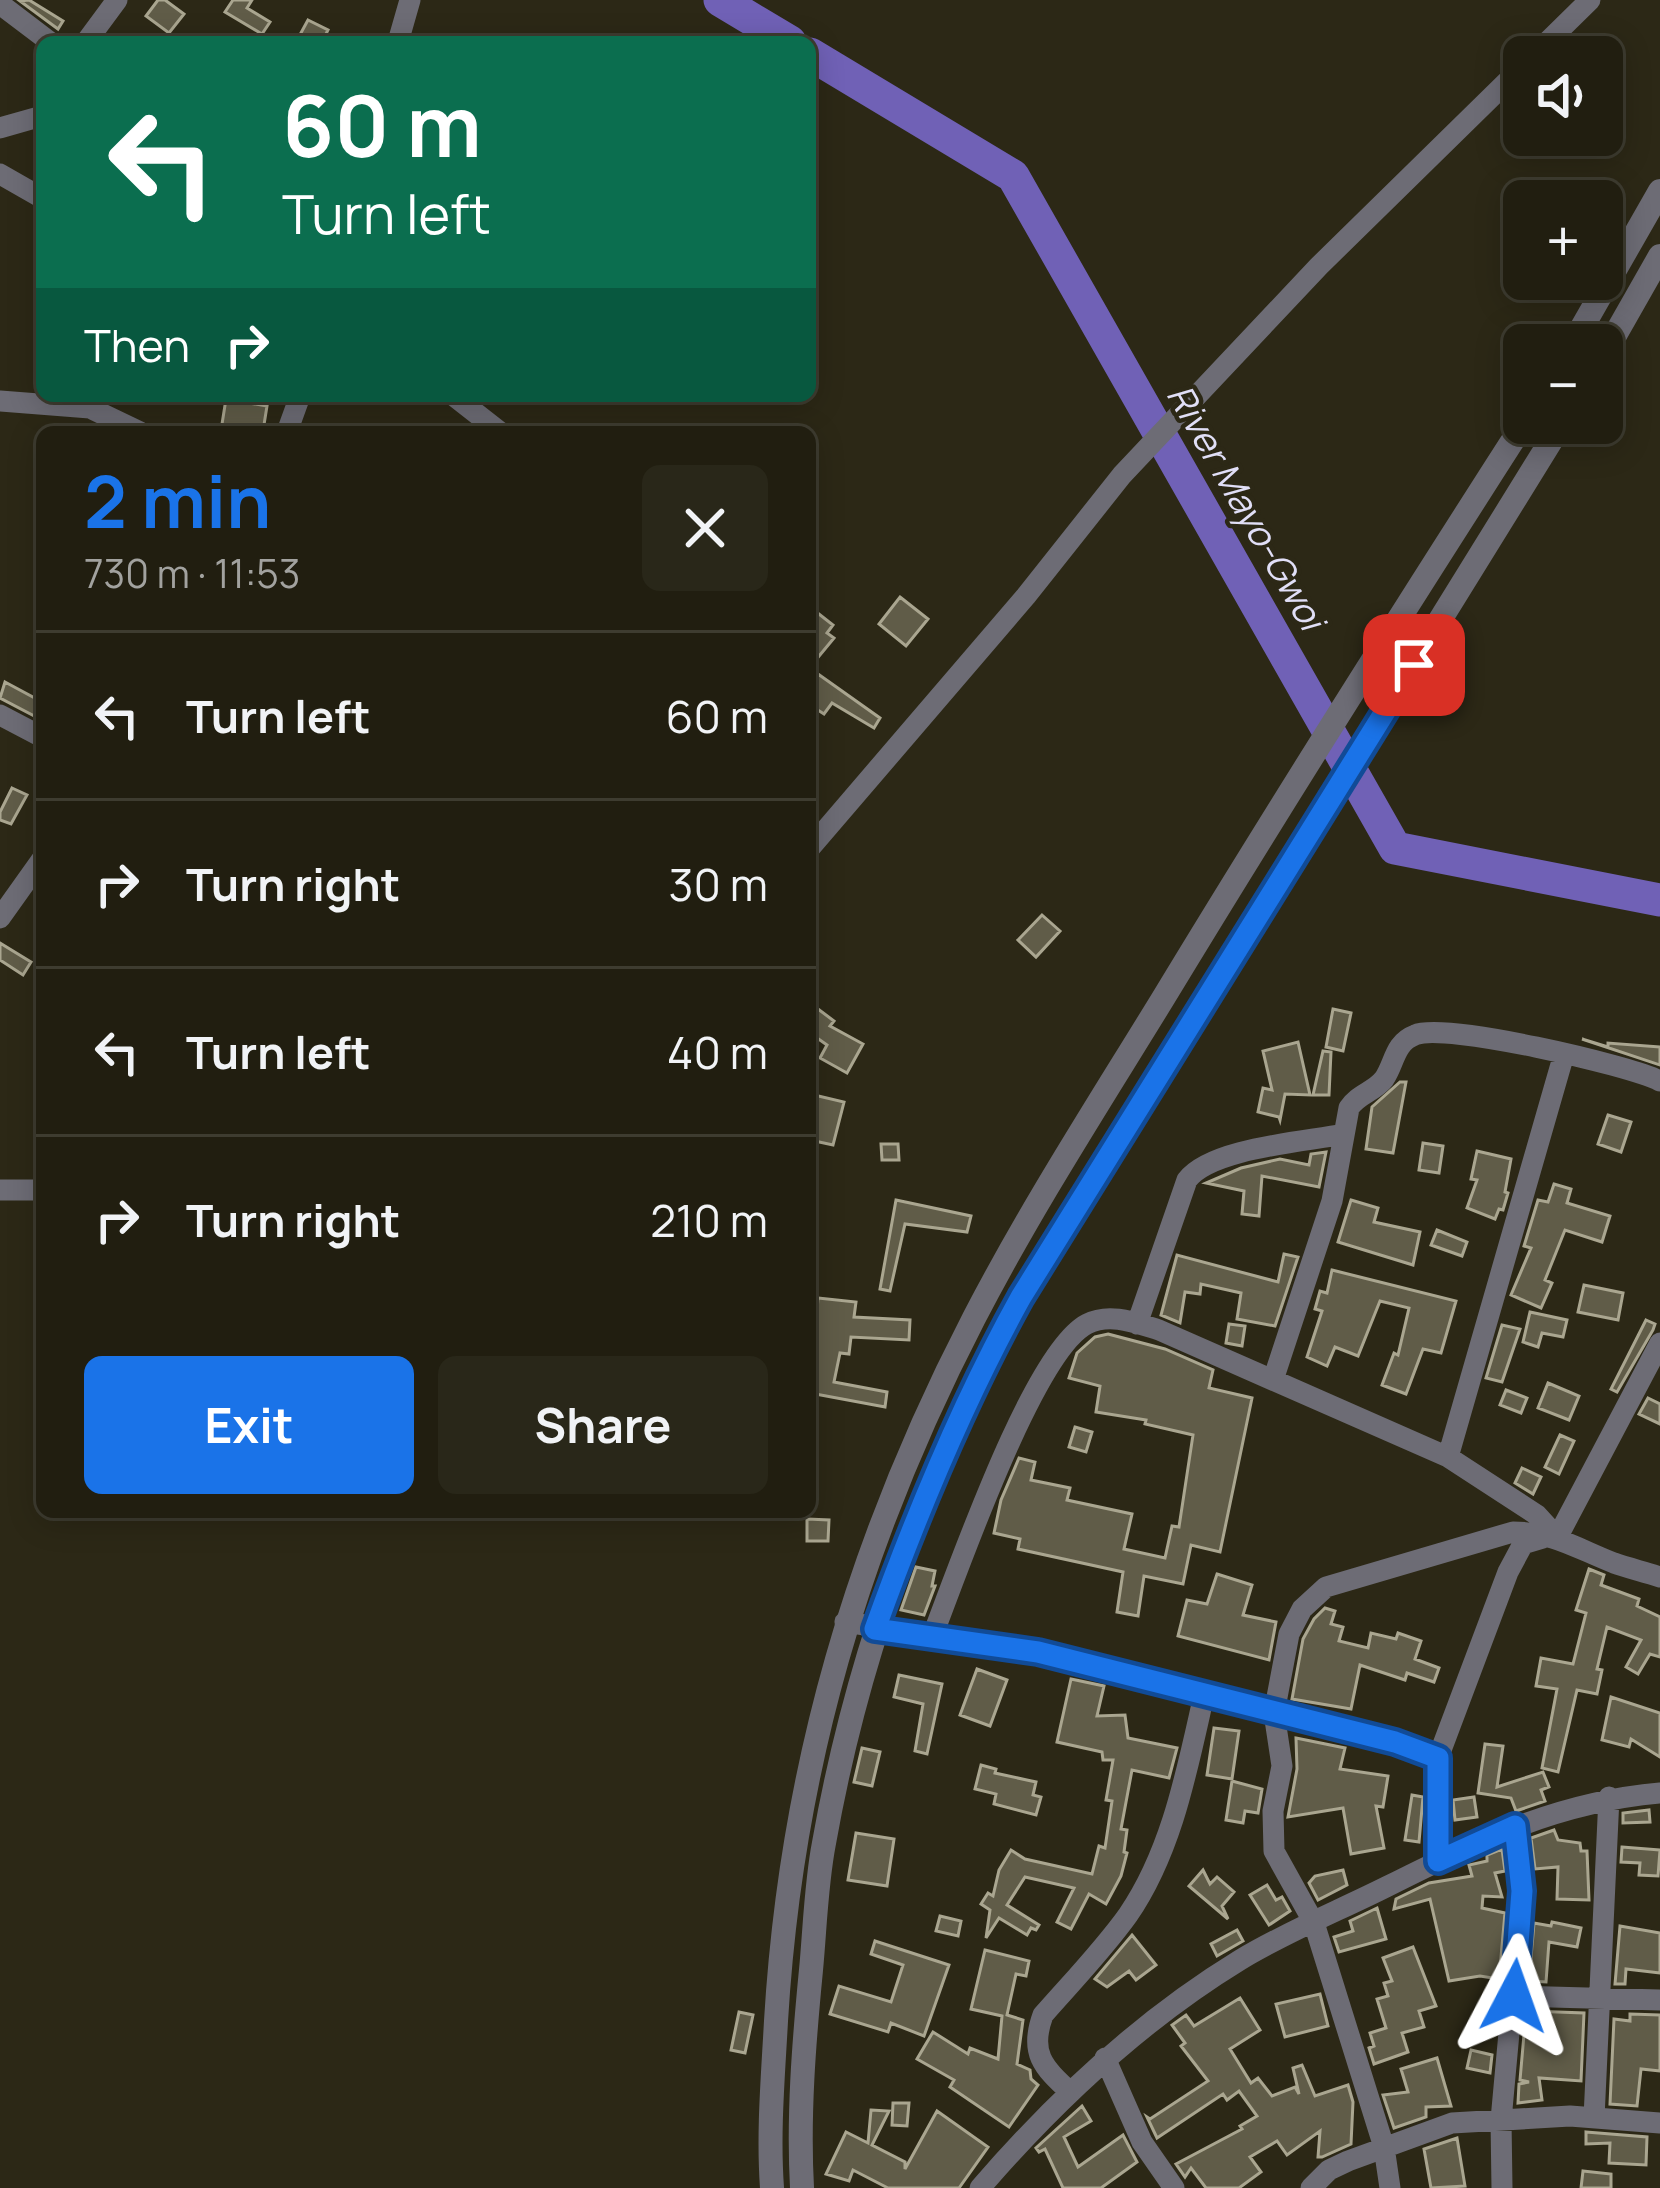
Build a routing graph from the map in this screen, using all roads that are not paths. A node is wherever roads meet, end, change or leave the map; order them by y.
1 (117, 0) edge
2 (410, 0) edge
3 (1590, 0) edge
4 (0, 4) edge
5 (42, 36) edge
6 (90, 36) edge
7 (400, 36) edge
8 (1553, 36) edge
9 (1503, 85) edge
10 (36, 118) edge
11 (0, 128) edge
12 (5, 176) edge
13 (1660, 191) edge
14 (36, 194) edge
15 (0, 200) edge
16 (1660, 256) edge
17 (1585, 324) edge
18 (1621, 324) edge
19 (0, 401) edge
20 (462, 402) edge
21 (128, 426) edge
22 (492, 426) edge
23 (1511, 444) edge
24 (1549, 444) edge
25 (0, 716) edge
26 (36, 734) edge
27 (816, 841) edge
28 (36, 867) edge
29 (0, 918) edge
30 (1564, 1054) junction
31 (1660, 1081) edge
32 (1344, 1134) junction
33 (0, 1190) edge
34 (36, 1190) edge
35 (1137, 1324) junction
36 (1660, 1343) edge
37 (1273, 1380) junction
38 (1448, 1457) junction
39 (1557, 1538) junction
40 (1660, 1576) edge
41 (845, 1622) junction
42 (875, 1629) junction
43 (932, 1636) junction
44 (1204, 1696) junction
45 (1274, 1713) junction
46 (1438, 1758) junction
47 (1660, 1792) edge
48 (1609, 1797) junction
49 (1515, 1826) junction
50 (1438, 1861) junction
51 (1314, 1923) junction
52 (1514, 1996) junction
53 (1600, 1998) junction
54 (1660, 2000) edge
55 (1105, 2058) junction
56 (1070, 2092) junction
57 (1594, 2118) junction
58 (1501, 2120) junction
59 (1660, 2123) edge
60 (1384, 2147) junction
61 (772, 2188) edge
62 (802, 2188) edge
63 (980, 2188) edge
64 (1174, 2188) edge
65 (1311, 2188) edge
66 (1390, 2188) edge
67 (1502, 2188) edge

1 - 6 street
2 - 7 street
3 - 8 street
4 - 5 street
9 - 27 street
10 - 11 street
12 - 14 street
12 - 15 street
13 - 17 street
16 - 18 street
19 - 21 street
20 - 22 street
23 - 41 street
24 - 42 street
25 - 26 street
28 - 29 street
30 - 31 street
30 - 32 street
30 - 38 street
32 - 35 street
32 - 37 street
33 - 34 street
35 - 37 street
35 - 43 street
36 - 39 street
37 - 38 street
38 - 39 street
39 - 40 street
39 - 45 street
39 - 46 street
41 - 42 street
41 - 61 street
42 - 43 street
42 - 62 street
43 - 44 street
44 - 45 street
44 - 56 street
45 - 46 street
45 - 51 street
46 - 50 street
47 - 48 street
48 - 49 street
48 - 53 street
49 - 50 street
49 - 52 street
50 - 51 street
51 - 55 street
51 - 60 street
52 - 53 street
52 - 58 street
53 - 54 street
53 - 57 street
55 - 56 street
55 - 64 street
56 - 63 street
57 - 58 street
57 - 59 street
58 - 60 street
58 - 67 street
60 - 65 street
60 - 66 street

